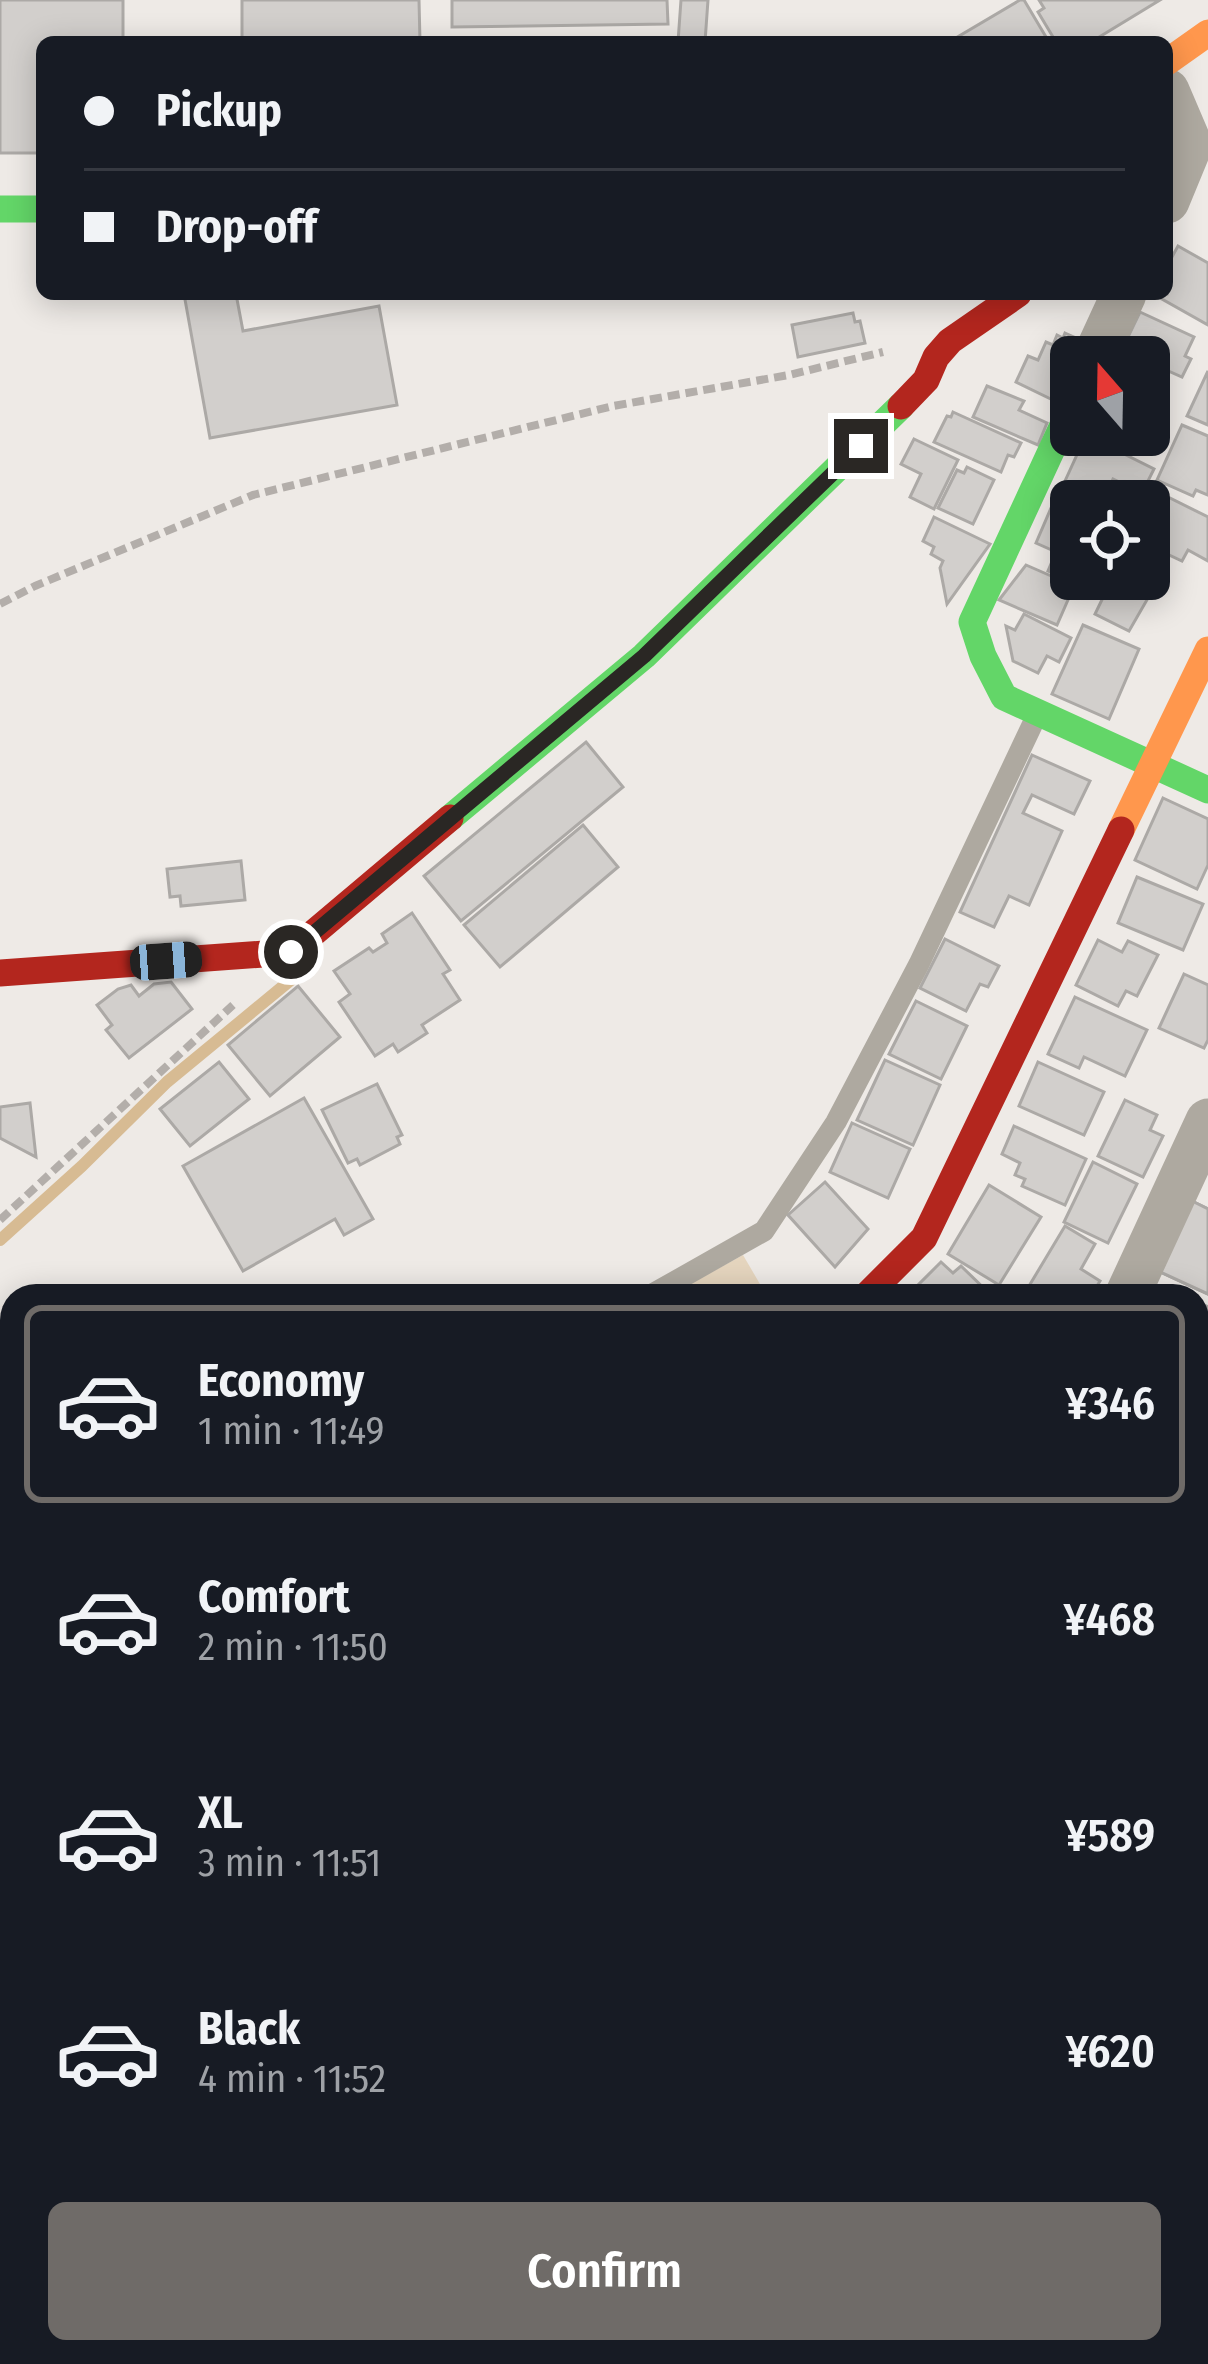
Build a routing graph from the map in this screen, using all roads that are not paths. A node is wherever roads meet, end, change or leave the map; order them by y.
1 (1208, 33) edge
2 (1173, 58) edge
3 (1173, 105) edge
4 (1179, 187) edge
5 (0, 209) edge
6 (36, 209) edge
7 (1009, 300) edge
8 (1121, 300) edge
9 (1105, 336) edge
10 (1050, 453) edge
11 (1208, 650) edge
12 (1037, 713) junction
13 (1153, 767) junction
14 (1208, 790) edge
15 (0, 973) edge
16 (1204, 1141) edge
17 (670, 1284) edge
18 (878, 1284) edge
19 (1133, 1284) edge

1 - 2 street
3 - 4 street
5 - 6 street
7 - 15 street
8 - 9 street
10 - 12 street
11 - 13 street
12 - 13 street
12 - 17 lane
13 - 14 street
13 - 18 street
16 - 19 street

